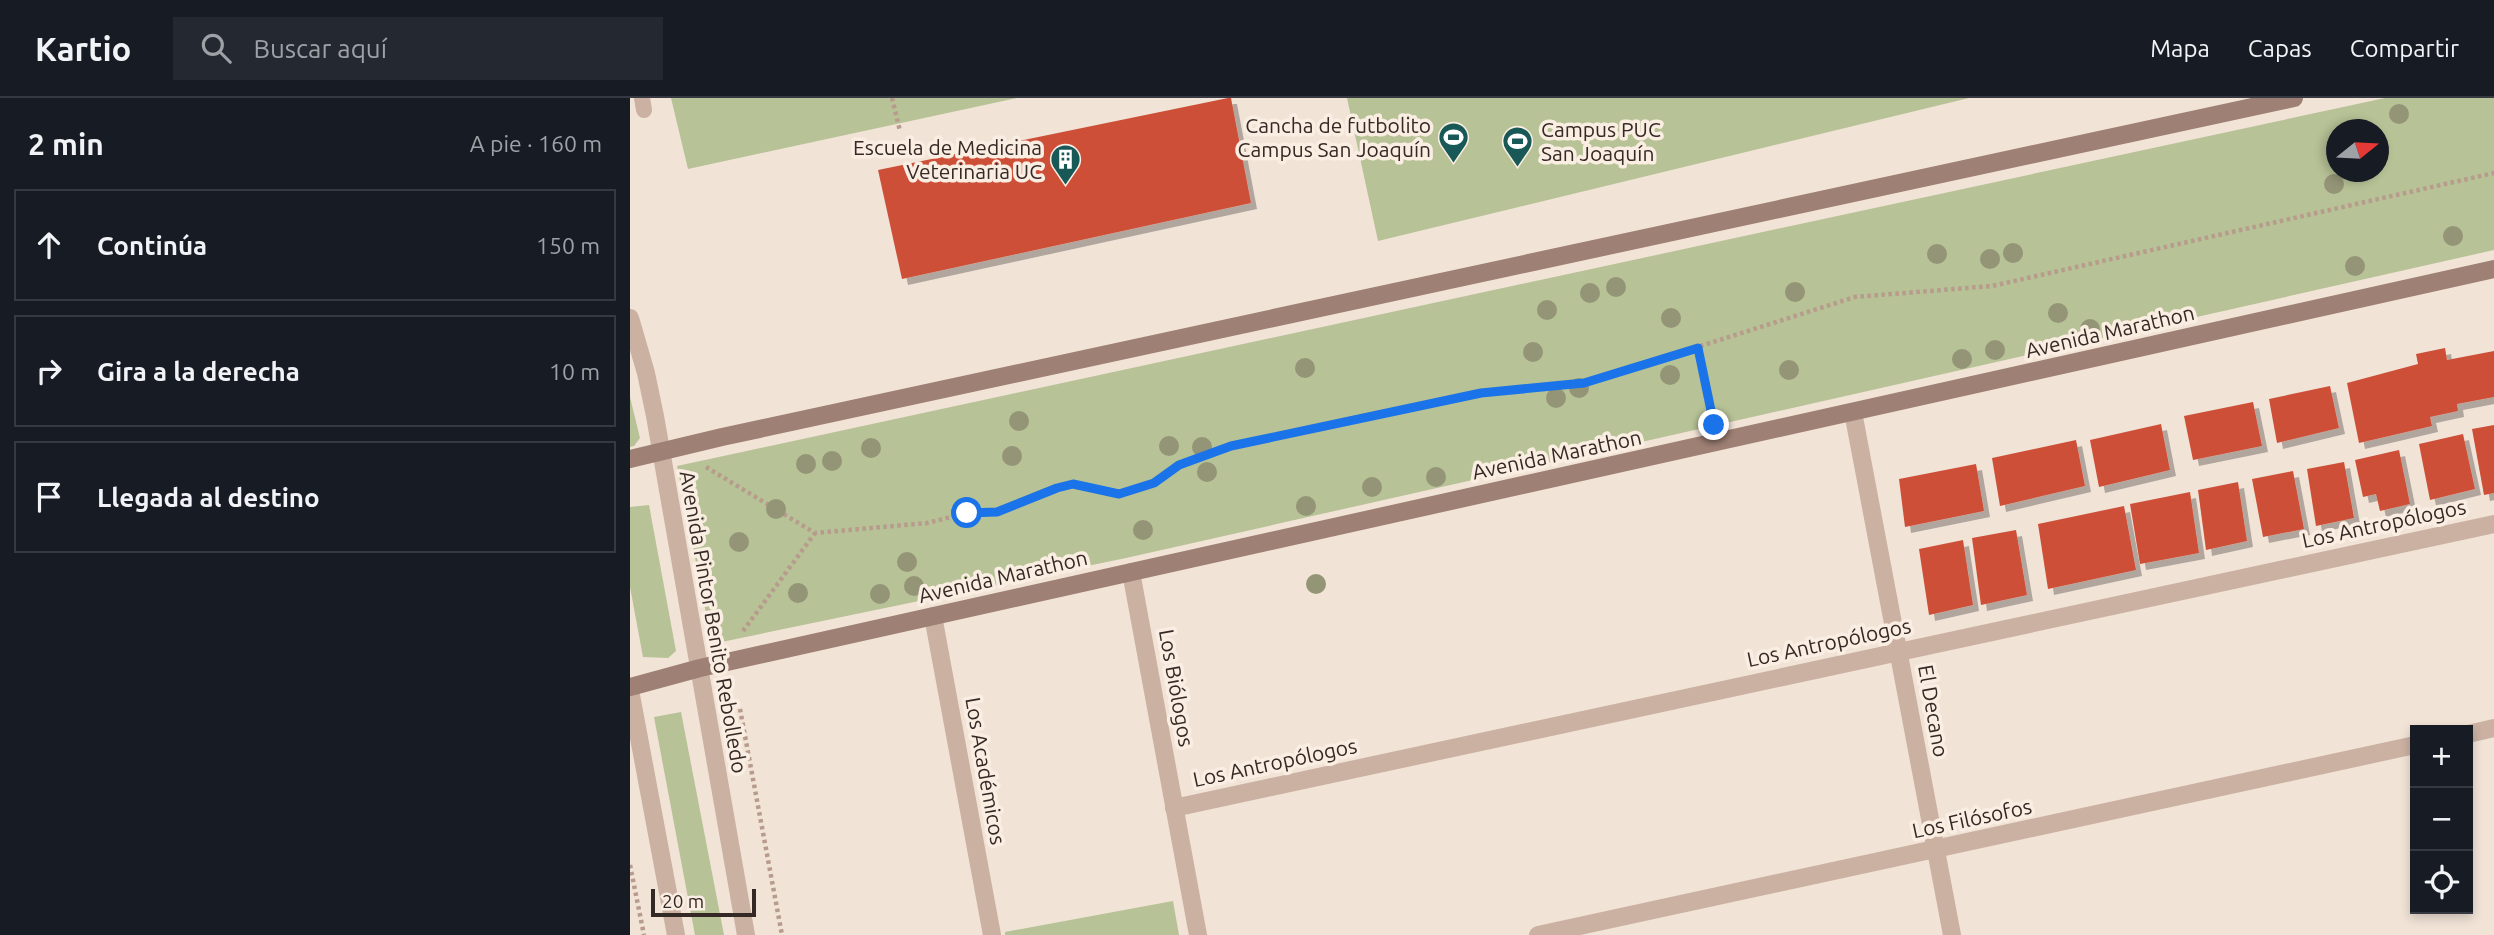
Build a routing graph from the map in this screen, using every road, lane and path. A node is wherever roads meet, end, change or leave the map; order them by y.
1 (892, 98) edge
2 (2294, 98) edge
3 (900, 131) dead end
4 (2494, 173) edge
5 (2494, 269) edge
6 (630, 318) edge
7 (1698, 348) junction
8 (1853, 412) junction
9 (1714, 425) dead end
10 (659, 451) junction
11 (630, 459) edge
12 (703, 466) dead end
13 (2494, 524) edge
14 (816, 533) junction
15 (1131, 572) junction
16 (933, 616) junction
17 (738, 638) dead end
18 (1899, 651) junction
19 (700, 668) junction
20 (630, 688) edge
21 (740, 709) dead end
22 (2494, 728) edge
23 (2473, 733) edge
24 (2410, 746) edge
25 (1174, 808) junction
26 (1936, 850) junction
27 (630, 865) edge
28 (644, 935) edge
29 (676, 935) edge
30 (746, 935) edge
31 (782, 935) edge
32 (992, 935) edge
33 (1198, 935) edge
34 (1538, 935) edge
35 (1952, 935) edge

1 - 3 path
2 - 10 main road
4 - 7 path
5 - 8 main road, Avenida Marathon
6 - 10 street, Avenida Pintor Benito Rebolledo
7 - 9 path
7 - 14 path
8 - 15 main road, Avenida Marathon
8 - 18 street, El Decano
10 - 11 main road
10 - 19 street, Avenida Pintor Benito Rebolledo
12 - 14 path
13 - 18 street, Los Antropólogos
14 - 17 path
15 - 16 main road, Avenida Marathon
15 - 25 street, Los Biólogos
16 - 19 main road, Avenida Marathon
16 - 32 street, Los Académicos
18 - 25 street, Los Antropólogos
18 - 26 street, El Decano
19 - 20 main road, Avenida Marathon
19 - 30 street, Avenida Pintor Benito Rebolledo
20 - 29 street
21 - 31 path
22 - 23 street
24 - 26 street, Los Filósofos
25 - 33 street, Los Biólogos
26 - 34 street, Los Filósofos
26 - 35 street, El Decano
27 - 28 path

